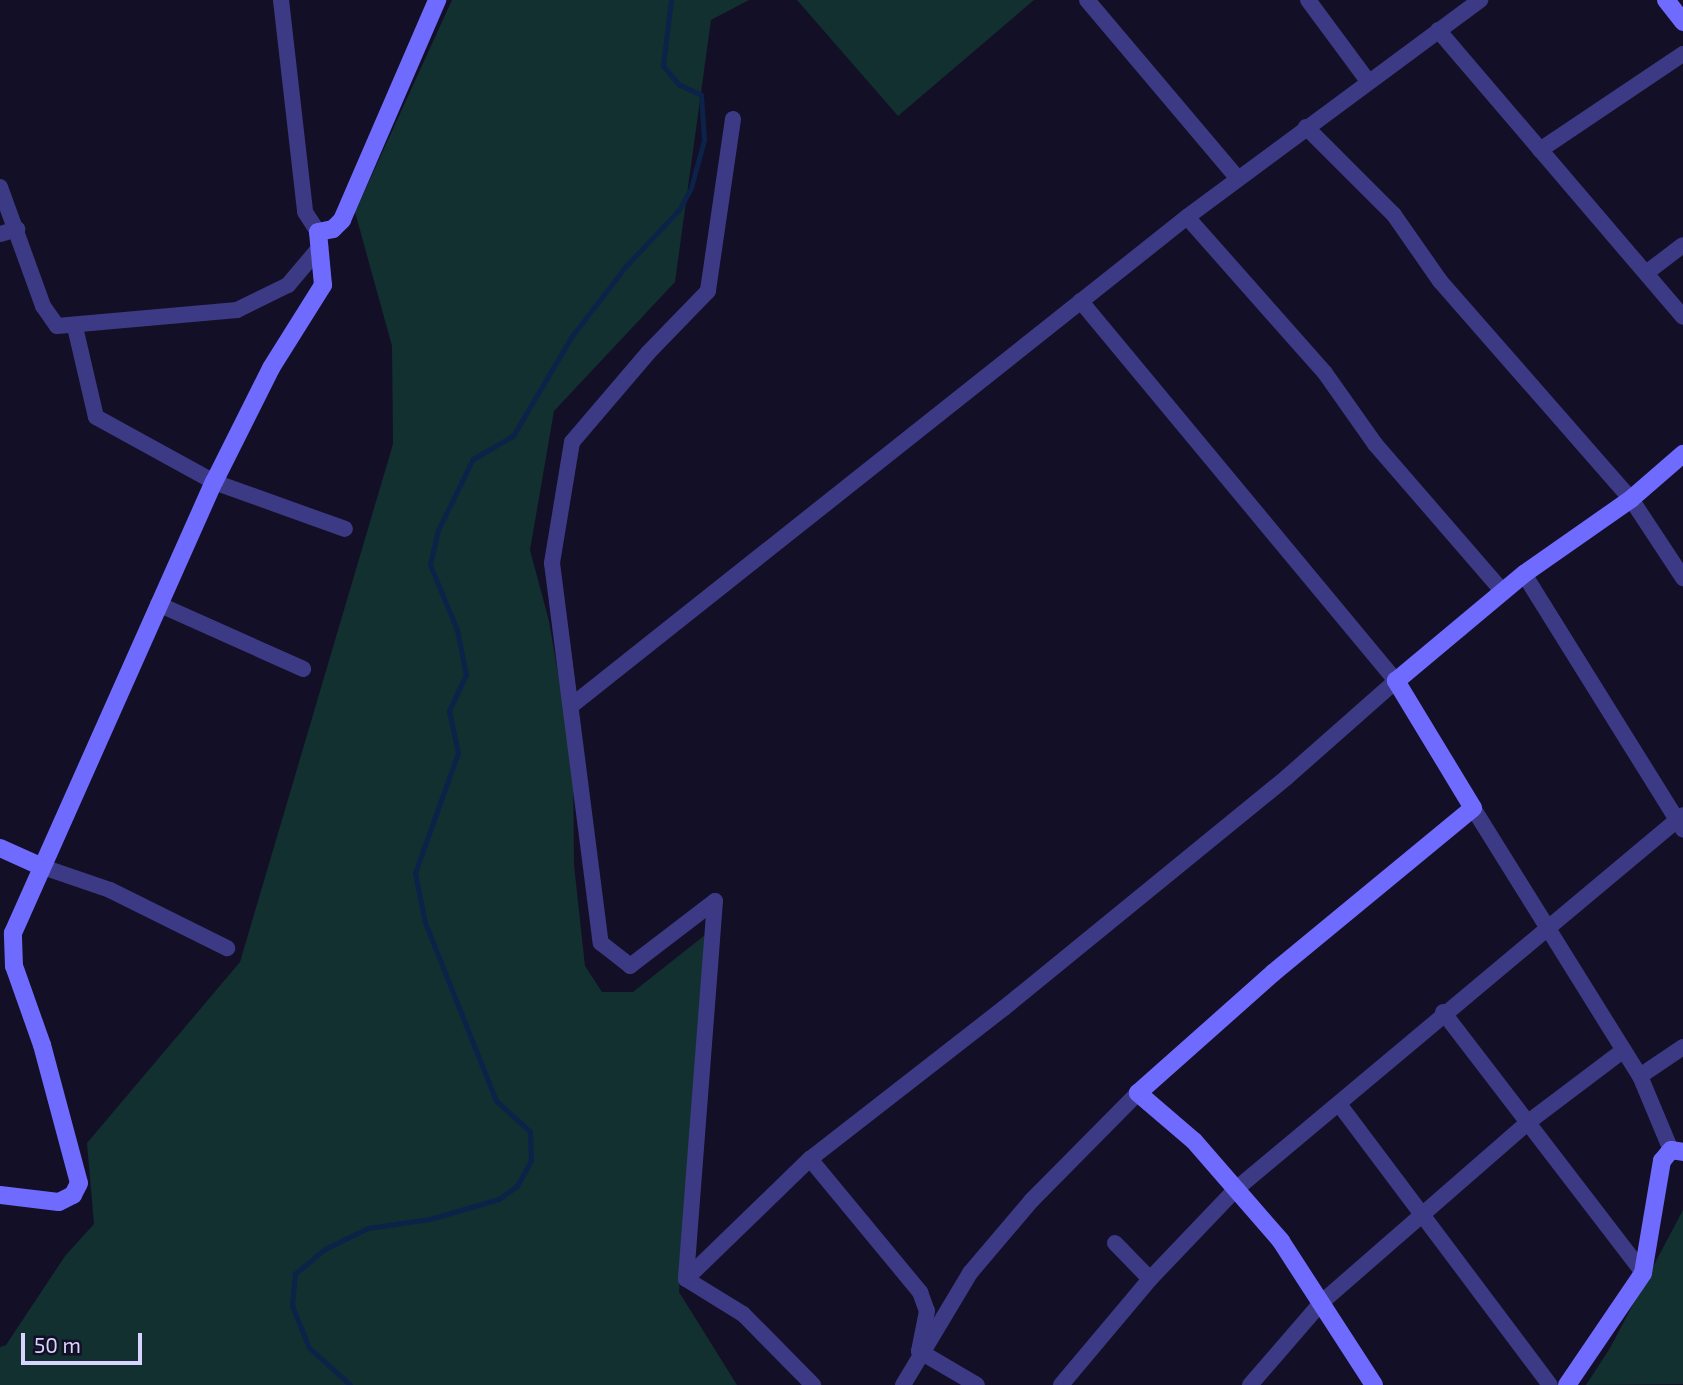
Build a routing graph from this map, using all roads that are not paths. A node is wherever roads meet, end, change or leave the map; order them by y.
1 (281, 0) edge
2 (437, 0) edge
3 (1087, 0) edge
4 (1308, 0) edge
5 (1480, 0) edge
6 (1667, 0) edge
7 (1683, 22) edge
8 (1437, 30) junction
9 (1683, 54) edge
10 (1368, 81) junction
11 (733, 120) dead end
12 (1306, 127) junction
13 (1540, 150) junction
14 (1238, 178) junction
15 (0, 187) edge
16 (1187, 217) junction
17 (17, 229) junction
18 (0, 234) edge
19 (319, 240) junction
20 (1683, 245) edge
21 (1646, 273) junction
22 (1081, 301) junction
23 (1683, 317) edge
24 (75, 327) junction
25 (1683, 454) edge
26 (214, 482) junction
27 (1631, 499) junction
28 (345, 529) dead end
29 (1524, 574) junction
30 (1683, 578) edge
31 (1503, 592) junction
32 (158, 604) junction
33 (303, 669) dead end
34 (1396, 681) junction
35 (571, 706) junction
36 (1472, 808) junction
37 (1681, 821) edge
38 (0, 848) edge
39 (40, 866) junction
40 (1546, 925) junction
41 (227, 948) dead end
42 (1443, 1012) junction
43 (1683, 1047) edge
44 (1624, 1050) junction
45 (1640, 1076) junction
46 (1138, 1093) junction
47 (1339, 1104) junction
48 (1527, 1123) junction
49 (1677, 1151) edge
50 (810, 1159) junction
51 (1235, 1190) junction
52 (0, 1195) edge
53 (1422, 1213) junction
54 (1115, 1243) dead end
55 (1643, 1273) junction
56 (686, 1279) junction
57 (1150, 1279) junction
58 (1322, 1301) junction
59 (919, 1352) junction
60 (813, 1385) edge
61 (903, 1385) edge
62 (977, 1385) edge
63 (1061, 1385) edge
64 (1250, 1385) edge
65 (1374, 1385) edge
66 (1550, 1385) edge
67 (1567, 1385) edge

1 - 19 street
2 - 19 street
3 - 14 street
4 - 10 street
5 - 8 street
6 - 7 street
8 - 10 street
8 - 13 street
9 - 13 street
10 - 12 street
11 - 35 street
12 - 14 street
12 - 27 street
13 - 21 street
14 - 16 street
15 - 17 street
16 - 22 street
16 - 31 street
17 - 18 street
17 - 24 street
19 - 24 street
19 - 26 street
20 - 21 street
21 - 23 street
22 - 34 street
22 - 35 street
24 - 26 street
25 - 27 street
26 - 28 street
26 - 32 street
27 - 29 street
27 - 30 street
29 - 31 street
29 - 37 street
31 - 34 street
32 - 33 street
32 - 39 street
34 - 36 street
34 - 50 street
35 - 56 street
36 - 40 street
36 - 46 street
37 - 40 street
38 - 39 street
39 - 41 street
39 - 52 street
40 - 42 street
40 - 44 street
42 - 47 street
42 - 48 street
43 - 45 street
44 - 45 street
44 - 48 street
45 - 49 street
46 - 51 street
46 - 59 street
47 - 51 street
47 - 53 street
48 - 53 street
48 - 55 street
49 - 55 street
50 - 56 street
50 - 59 street
51 - 57 street
51 - 58 street
53 - 58 street
53 - 66 street
54 - 57 street
55 - 67 street
56 - 60 street
57 - 63 street
58 - 64 street
58 - 65 street
59 - 61 street
59 - 62 street

